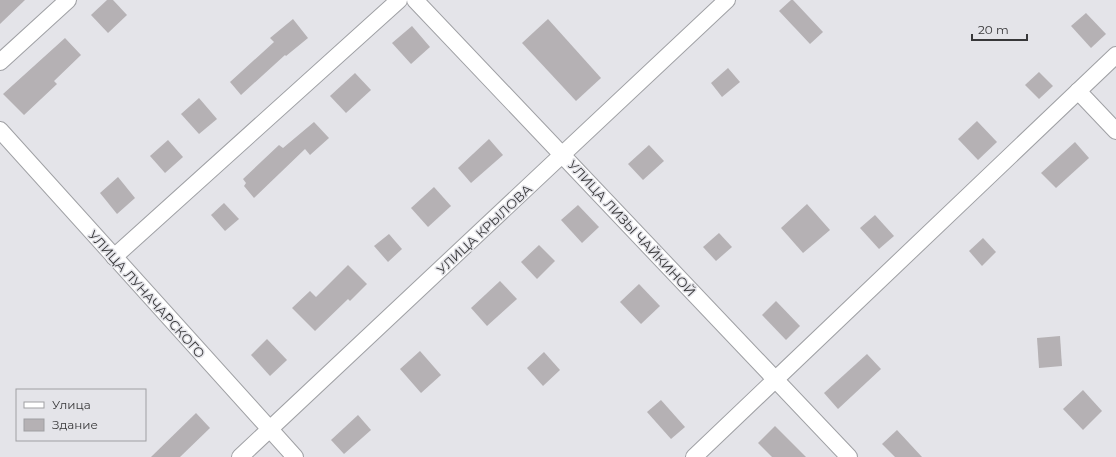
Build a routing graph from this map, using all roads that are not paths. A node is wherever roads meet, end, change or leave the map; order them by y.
1 (68, 0) edge
2 (399, 0) edge
3 (415, 0) edge
4 (727, 0) edge
5 (1116, 55) edge
6 (0, 62) edge
7 (1078, 91) junction
8 (0, 130) edge
9 (1116, 131) edge
10 (562, 155) junction
11 (114, 257) junction
12 (776, 380) junction
13 (269, 429) junction
14 (240, 457) edge
15 (295, 457) edge
16 (694, 457) edge
17 (849, 457) edge

1 - 6 street
2 - 11 street
3 - 10 street, УЛИЦА ЛИЗЫ ЧАЙКИНОЙ
4 - 10 street, УЛИЦА КРЫЛОВА
5 - 7 street
7 - 9 street
7 - 12 street
8 - 11 street, УЛИЦА ЛУНАЧАРСКОГО
10 - 12 street, УЛИЦА ЛИЗЫ ЧАЙКИНОЙ
10 - 13 street, УЛИЦА КРЫЛОВА
11 - 13 street, УЛИЦА ЛУНАЧАРСКОГО
12 - 16 street
12 - 17 street, УЛИЦА ЛИЗЫ ЧАЙКИНОЙ
13 - 14 street, УЛИЦА КРЫЛОВА
13 - 15 street, УЛИЦА ЛУНАЧАРСКОГО

